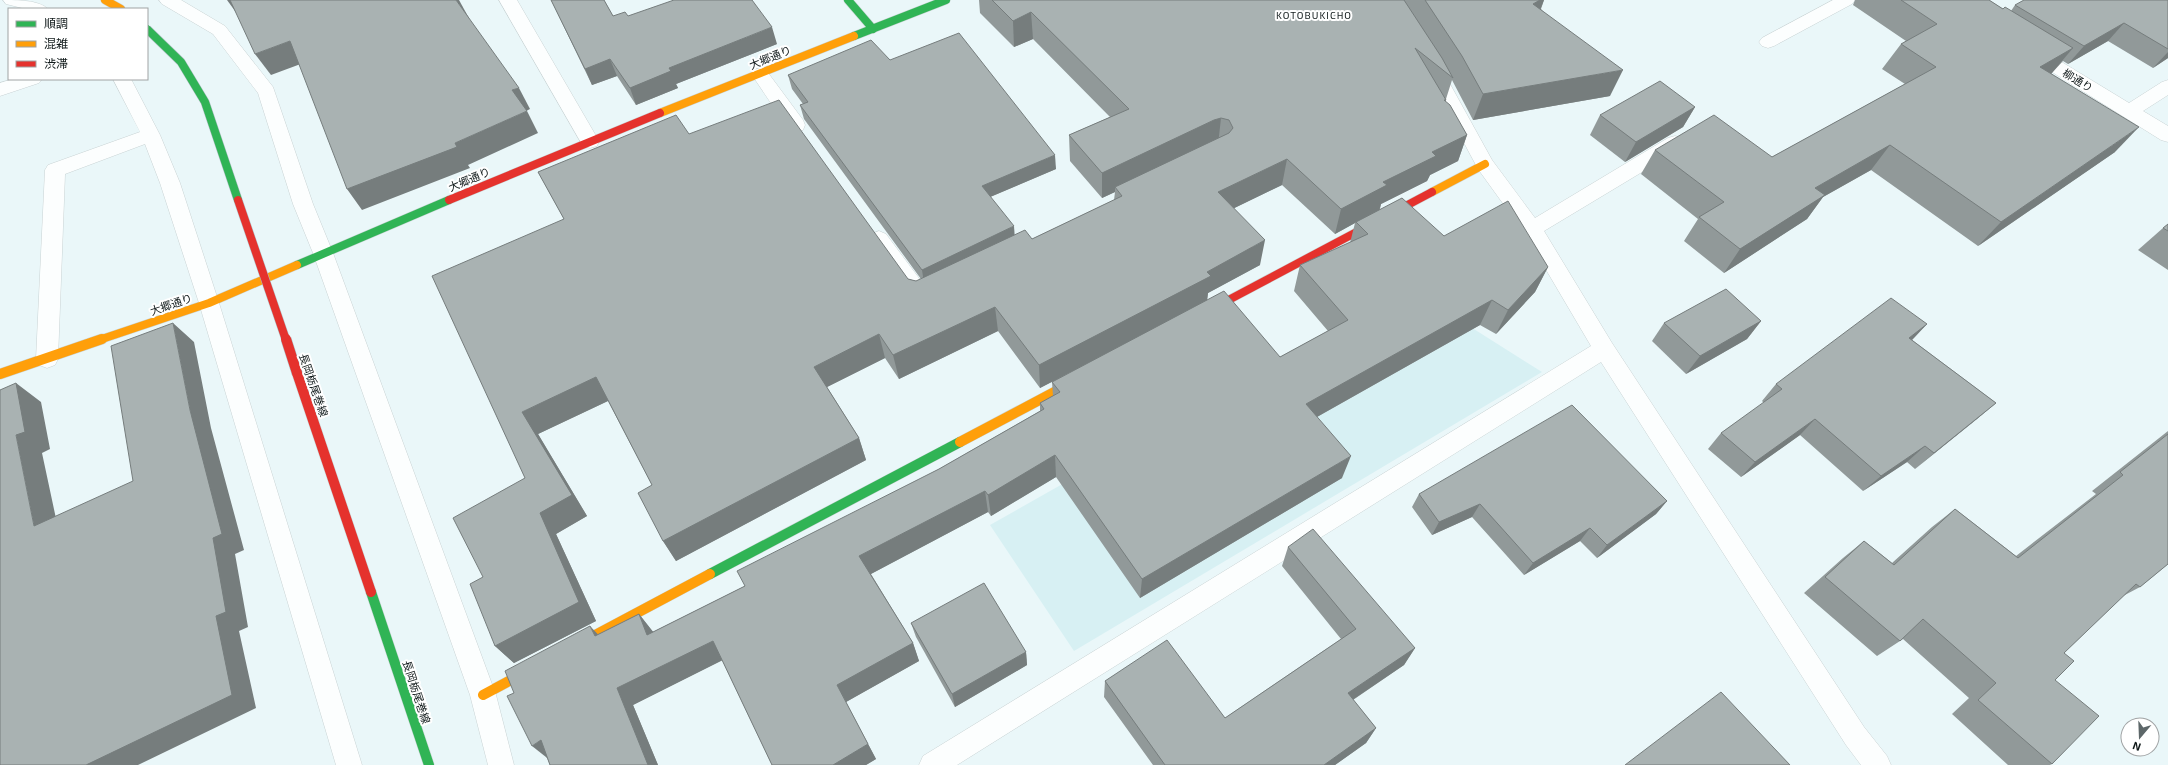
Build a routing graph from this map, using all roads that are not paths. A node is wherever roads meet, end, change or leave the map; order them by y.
1 (12, 0) edge
2 (105, 0) edge
3 (168, 0) edge
4 (508, 0) edge
5 (848, 0) edge
6 (946, 0) edge
7 (1846, 0) edge
8 (37, 8) edge
9 (119, 8) edge
10 (873, 29) junction
11 (148, 30) edge
12 (2015, 41) edge
13 (1768, 42) dead end
14 (1422, 51) edge
15 (760, 74) junction
16 (30, 80) edge
17 (122, 80) edge
18 (2168, 86) edge
19 (0, 90) edge
20 (2130, 112) junction
21 (1690, 134) edge
22 (150, 135) junction
23 (2168, 135) edge
24 (806, 137) edge
25 (590, 142) junction
26 (1485, 164) junction
27 (870, 226) edge
28 (1532, 230) junction
29 (323, 253) junction
30 (941, 286) edge
31 (209, 303) junction
32 (1196, 317) edge
33 (1604, 349) junction
34 (47, 359) junction
35 (1090, 373) edge
36 (0, 374) edge
37 (561, 654) edge
38 (547, 661) edge
39 (483, 695) junction
40 (349, 765) edge
41 (428, 765) edge
42 (501, 765) edge
43 (932, 765) edge
44 (1878, 765) edge

1 - 8 street
2 - 9 street
3 - 29 street
4 - 25 street
5 - 10 street
6 - 10 street, 大郷通り
7 - 13 street
10 - 15 street, 大郷通り
11 - 41 street, 長岡栃尾巻線, bridge
12 - 20 street, 柳通り
14 - 26 street
15 - 24 street
15 - 25 street, 大郷通り
16 - 19 street
17 - 22 street
18 - 20 street
20 - 23 street, 柳通り
21 - 28 street
22 - 31 street
22 - 34 street
25 - 29 street, 大郷通り
26 - 28 street
26 - 32 street
27 - 30 street
28 - 33 street
29 - 31 street, 大郷通り
29 - 39 street
31 - 34 street, 大郷通り
31 - 40 street
33 - 43 street
33 - 44 street
34 - 36 street, 大郷通り
35 - 37 street
38 - 39 street
39 - 42 street

